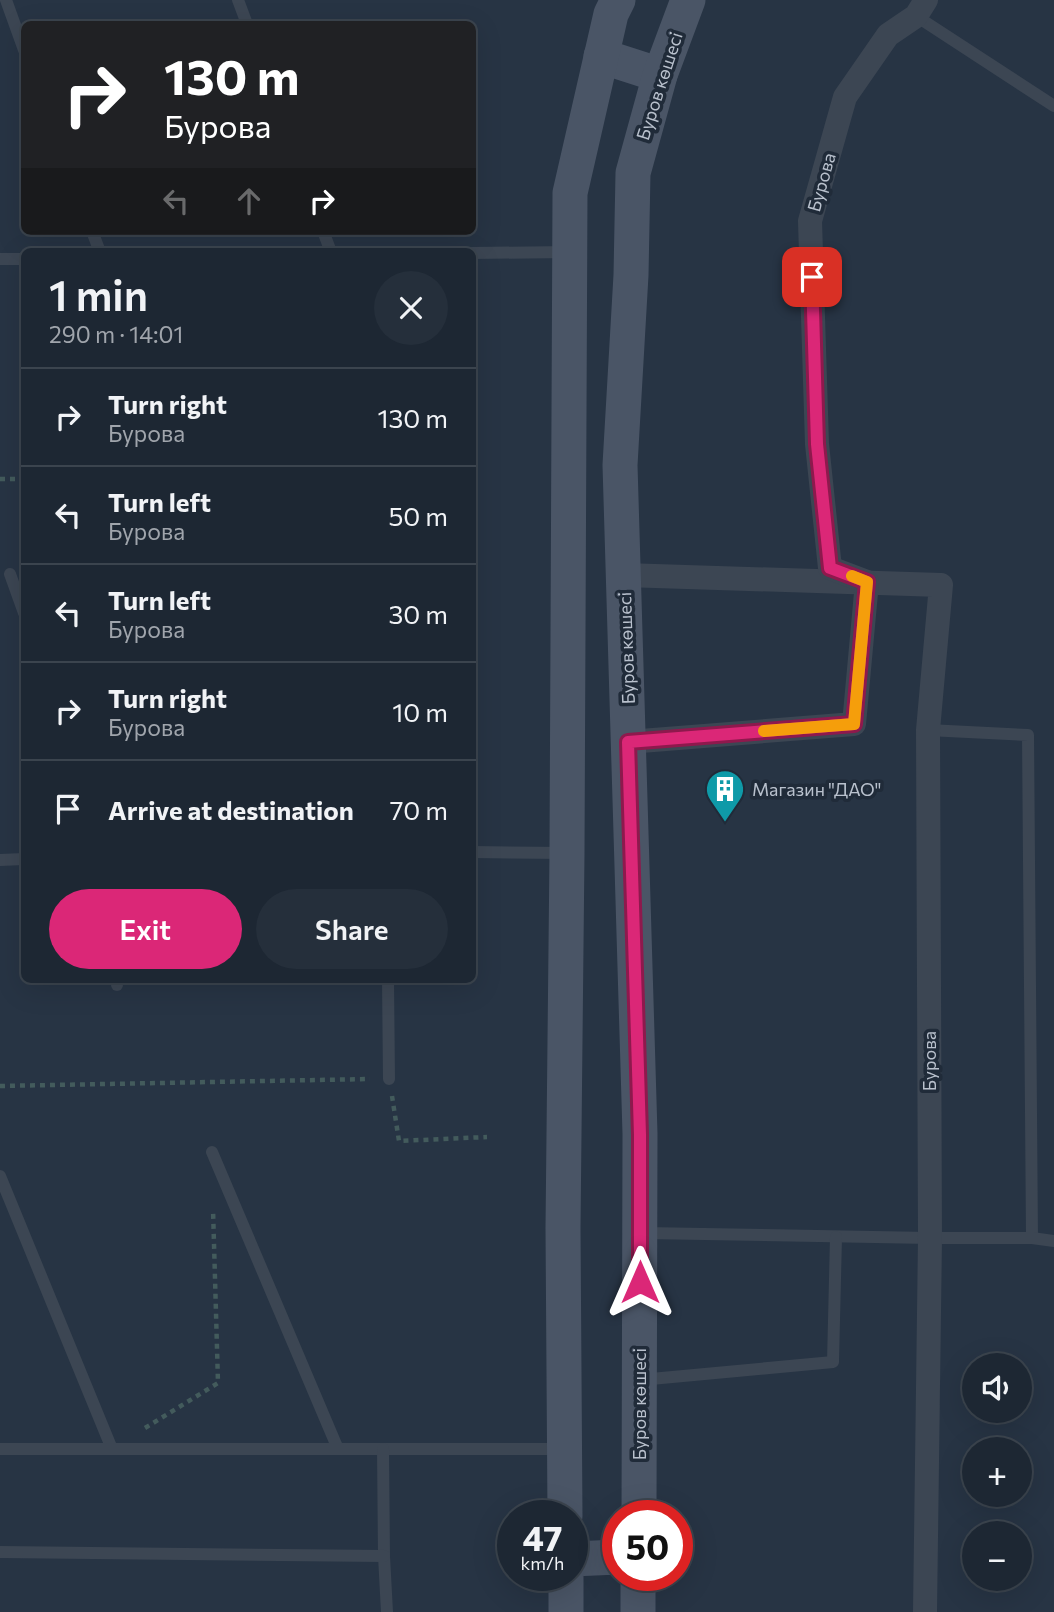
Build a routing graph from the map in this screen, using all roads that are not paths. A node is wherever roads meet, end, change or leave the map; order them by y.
1 (6, 0) edge
2 (238, 0) edge
3 (618, 0) edge
4 (688, 0) edge
5 (921, 8) edge
6 (246, 21) edge
7 (21, 42) edge
8 (601, 55) junction
9 (660, 75) junction
10 (1054, 106) edge
11 (569, 252) junction
12 (476, 253) edge
13 (0, 259) edge
14 (21, 259) edge
15 (10, 574) dead end
16 (624, 575) junction
17 (867, 582) junction
18 (21, 604) edge
19 (928, 730) junction
20 (628, 742) junction
21 (476, 852) edge
22 (567, 853) junction
23 (21, 859) edge
24 (0, 860) edge
25 (388, 983) edge
26 (389, 1079) road end
27 (212, 1152) dead end
28 (0, 1176) edge
29 (640, 1233) junction
30 (836, 1237) junction
31 (930, 1238) junction
32 (1032, 1238) junction
33 (1054, 1241) edge
34 (639, 1380) junction
35 (383, 1448) junction
36 (564, 1448) junction
37 (0, 1449) edge
38 (112, 1449) junction
39 (338, 1449) junction
40 (565, 1500) edge
41 (639, 1500) edge
42 (0, 1552) edge
43 (384, 1556) junction
44 (566, 1591) edge
45 (638, 1591) edge
46 (387, 1612) edge
47 (566, 1612) edge
48 (638, 1612) edge
49 (925, 1612) edge

1 - 7 lane
2 - 6 lane
3 - 8 main road
4 - 9 main road, Буров көшесі
5 - 10 lane
5 - 17 street, Бурова
8 - 9 main road
8 - 11 main road
9 - 16 main road, Буров көшесі
11 - 12 lane
11 - 22 main road
13 - 14 lane
15 - 18 lane
16 - 17 street, Бурова
16 - 20 main road, Буров көшесі
17 - 19 street, Бурова
17 - 20 street
19 - 31 street, Бурова
19 - 32 lane
20 - 29 main road, Буров көшесі
21 - 22 lane
22 - 36 main road
23 - 24 lane
25 - 26 lane
27 - 39 lane
28 - 38 lane
29 - 30 lane
29 - 34 main road, Буров көшесі
30 - 31 lane
30 - 34 lane
31 - 32 lane
31 - 49 street, Бурова
32 - 33 lane
34 - 41 main road, Буров көшесі
35 - 36 lane
35 - 39 lane
35 - 43 lane
36 - 40 main road
37 - 38 lane
38 - 39 lane
42 - 43 lane
43 - 46 lane
44 - 47 main road
45 - 48 main road

